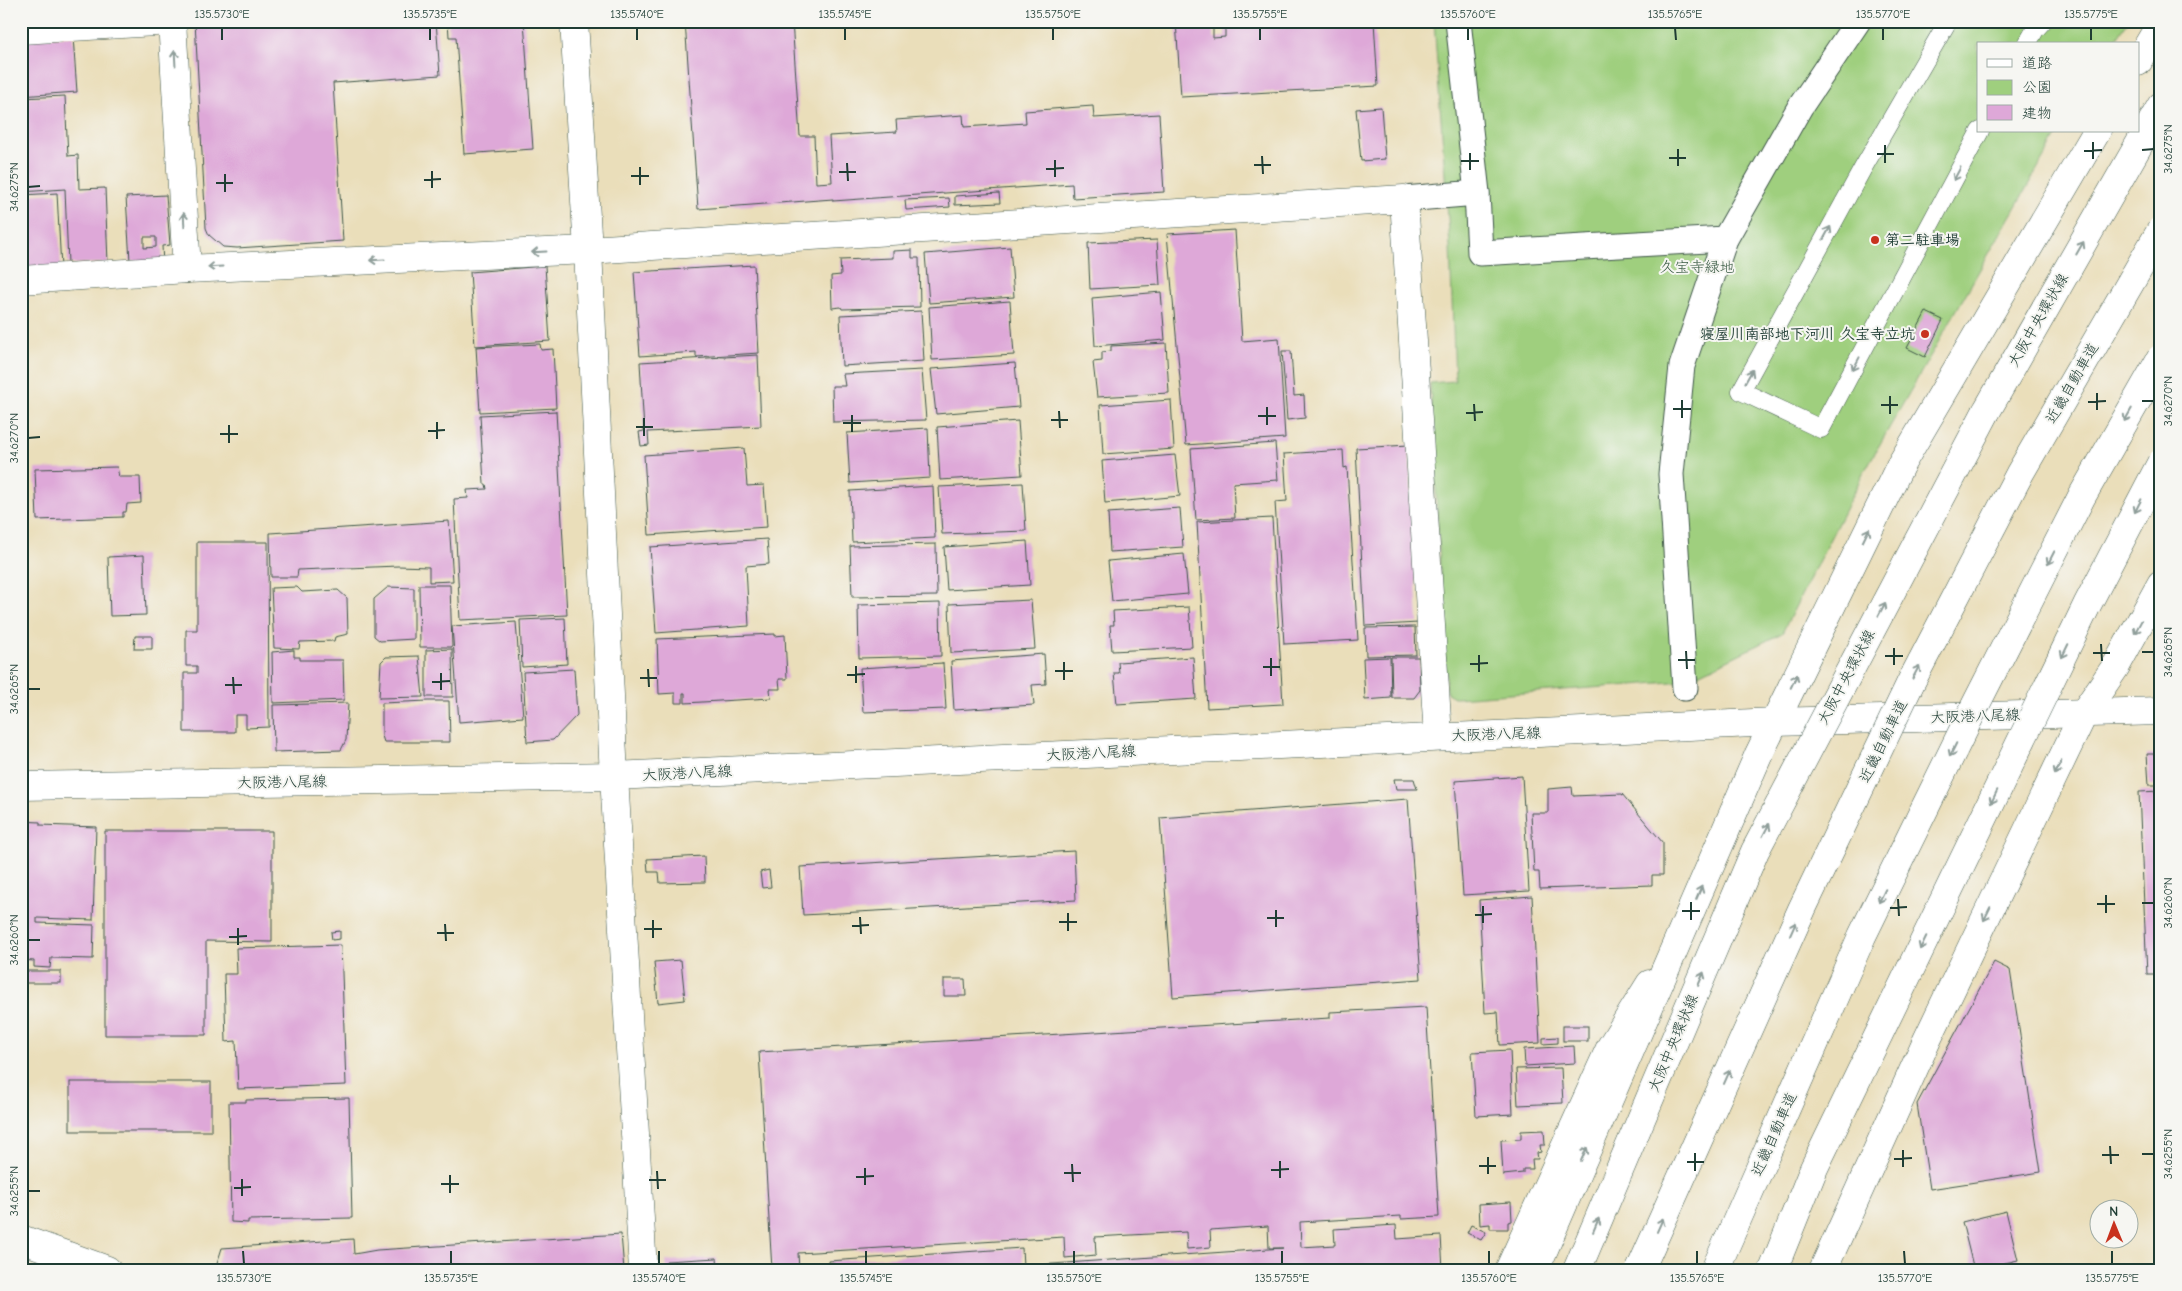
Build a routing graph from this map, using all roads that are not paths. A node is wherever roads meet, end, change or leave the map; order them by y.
1 (172, 21) edge
2 (574, 21) edge
3 (1458, 21) edge
4 (1858, 21) edge
5 (1948, 21) edge
6 (2043, 21) edge
7 (2161, 23) edge
8 (21, 30) edge
9 (2028, 42) edge
10 (2140, 59) edge
11 (2161, 106) edge
12 (1979, 132) edge
13 (2096, 132) edge
14 (1477, 193) junction
15 (1404, 199) junction
16 (2161, 230) edge
17 (1725, 239) junction
18 (588, 250) junction
19 (187, 269) junction
20 (21, 280) edge
21 (2161, 358) edge
22 (2161, 463) edge
23 (2161, 584) edge
24 (1685, 688) dead end
25 (2161, 712) edge
26 (2084, 713) junction
27 (1775, 722) junction
28 (1438, 736) junction
29 (614, 776) junction
30 (21, 786) edge
31 (1678, 941) junction
32 (1927, 1040) junction
33 (21, 1239) edge
34 (107, 1270) edge
35 (643, 1270) edge
36 (1509, 1270) edge
37 (1535, 1270) edge
38 (1577, 1270) edge
39 (1640, 1270) edge
40 (1714, 1270) edge
41 (1773, 1270) edge
42 (1823, 1270) edge
43 (1838, 1270) edge

1 - 8 main road
19 -> 1 main road
2 - 18 main road
3 - 14 street
4 - 17 street
12 -> 5 lane
6 - 9 lane
7 - 10 main road
38 -> 11 main road, 大阪中央環状線, bridge
27 -> 13 main road
14 - 15 street
14 - 17 street
15 - 18 main road
15 - 28 main road
39 -> 16 main road, 近畿自動車道, bridge
17 - 24 street
18 -> 19 main road
18 - 29 main road
19 - 20 main road
21 -> 40 main road, 近畿自動車道, bridge
22 -> 41 main road, bridge
23 -> 26 main road
25 - 26 main road, 大阪港八尾線
26 - 27 main road, 大阪港八尾線
26 -> 32 main road
27 - 28 main road, 大阪港八尾線
31 -> 27 main road
28 - 29 main road, 大阪港八尾線
29 - 30 main road, 大阪港八尾線
29 - 35 main road
31 - 36 main road
37 -> 31 main road
32 - 42 main road
32 - 43 main road
33 - 34 main road

